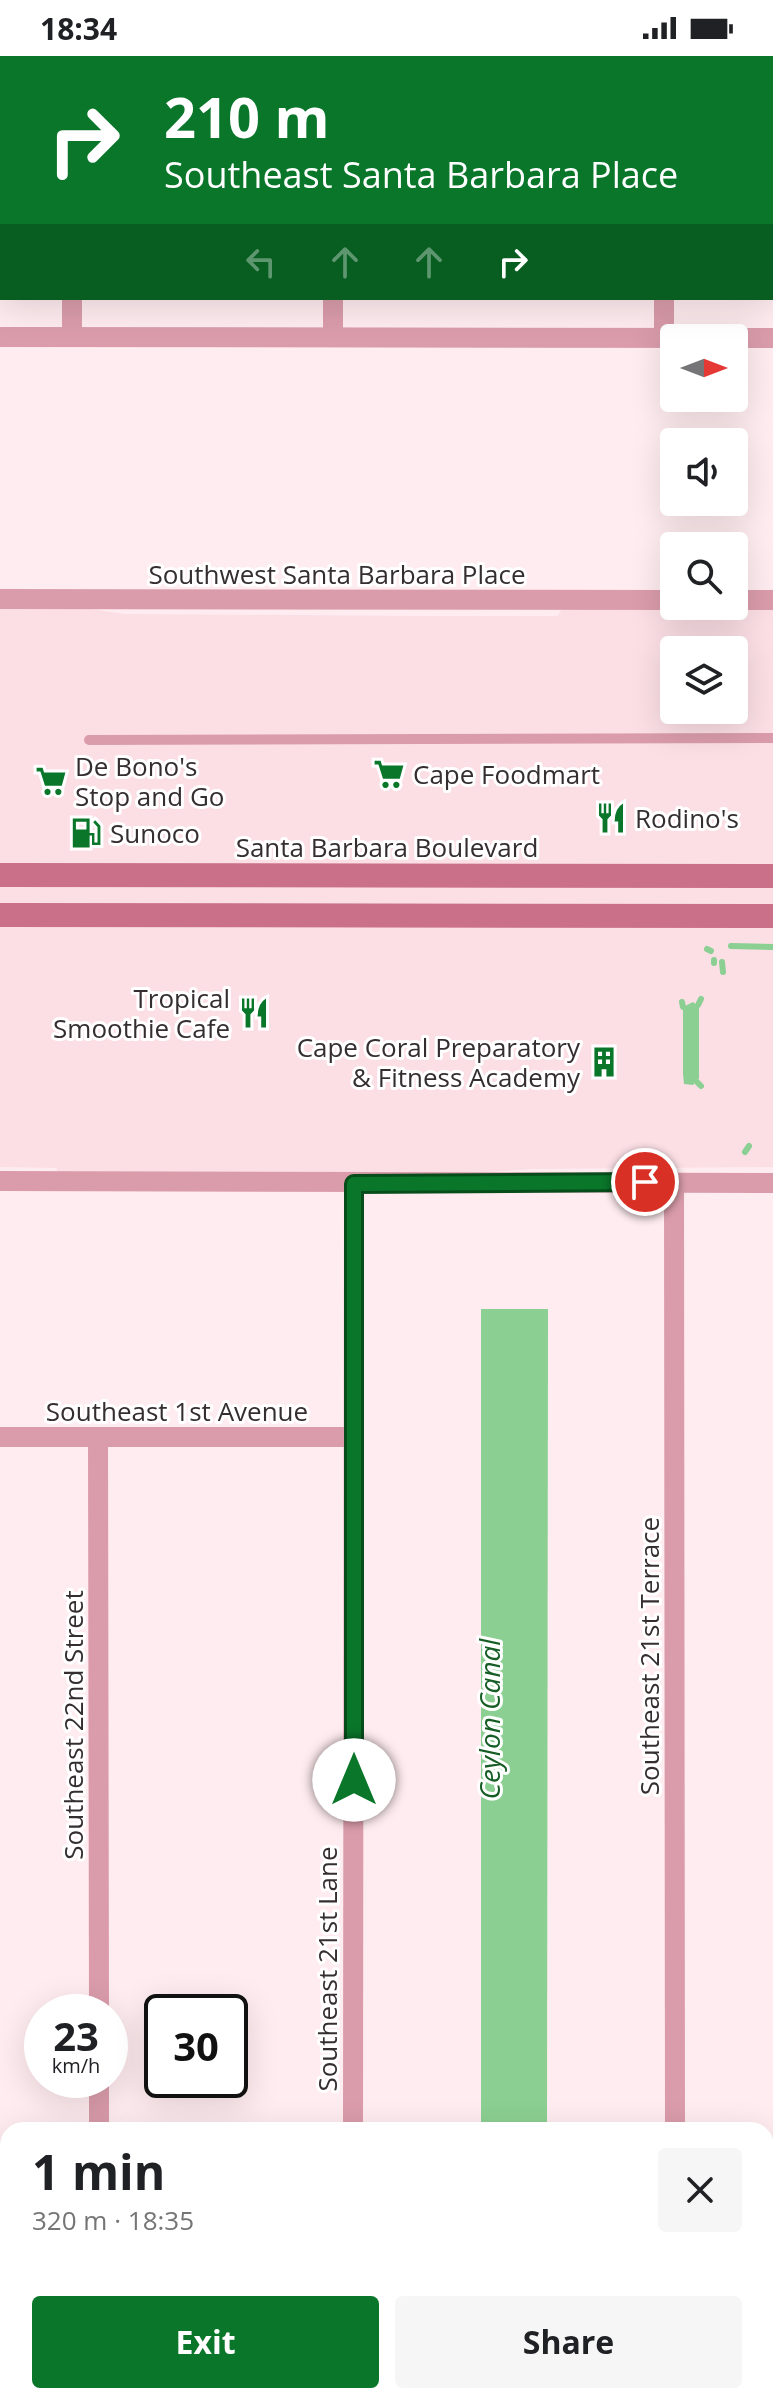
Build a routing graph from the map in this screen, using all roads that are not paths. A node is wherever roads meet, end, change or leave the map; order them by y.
1 (72, 300) edge
2 (333, 300) edge
3 (664, 300) edge
4 (664, 324) edge
5 (0, 337) edge
6 (72, 337) junction
7 (333, 337) junction
8 (660, 337) edge
9 (748, 338) edge
10 (773, 338) edge
11 (0, 599) edge
12 (660, 600) edge
13 (748, 600) edge
14 (773, 600) edge
15 (773, 738) edge
16 (89, 740) dead end
17 (0, 875) edge
18 (773, 876) edge
19 (0, 915) edge
20 (773, 916) edge
21 (0, 1181) edge
22 (674, 1182) junction
23 (773, 1183) edge
24 (354, 1184) junction
25 (0, 1437) edge
26 (98, 1437) junction
27 (354, 1437) junction
28 (99, 1994) edge
29 (99, 2098) edge
30 (99, 2122) edge
31 (353, 2122) edge
32 (675, 2122) edge

1 - 6 street
2 - 7 street
3 - 4 street
5 - 6 street
6 - 7 street
7 - 8 street
9 - 10 street
11 - 12 street, Southwest Santa Barbara Place
13 - 14 street
15 - 16 lane
17 - 18 main road, Santa Barbara Boulevard
19 - 20 main road
21 - 24 street
22 - 23 street
22 - 24 street
22 - 32 street, Southeast 21st Terrace
24 - 27 street, Southeast 21st Lane
25 - 26 street, Southeast 1st Avenue
26 - 27 street, Southeast 1st Avenue
26 - 28 street, Southeast 22nd Street
27 - 31 street, Southeast 21st Lane
29 - 30 street

